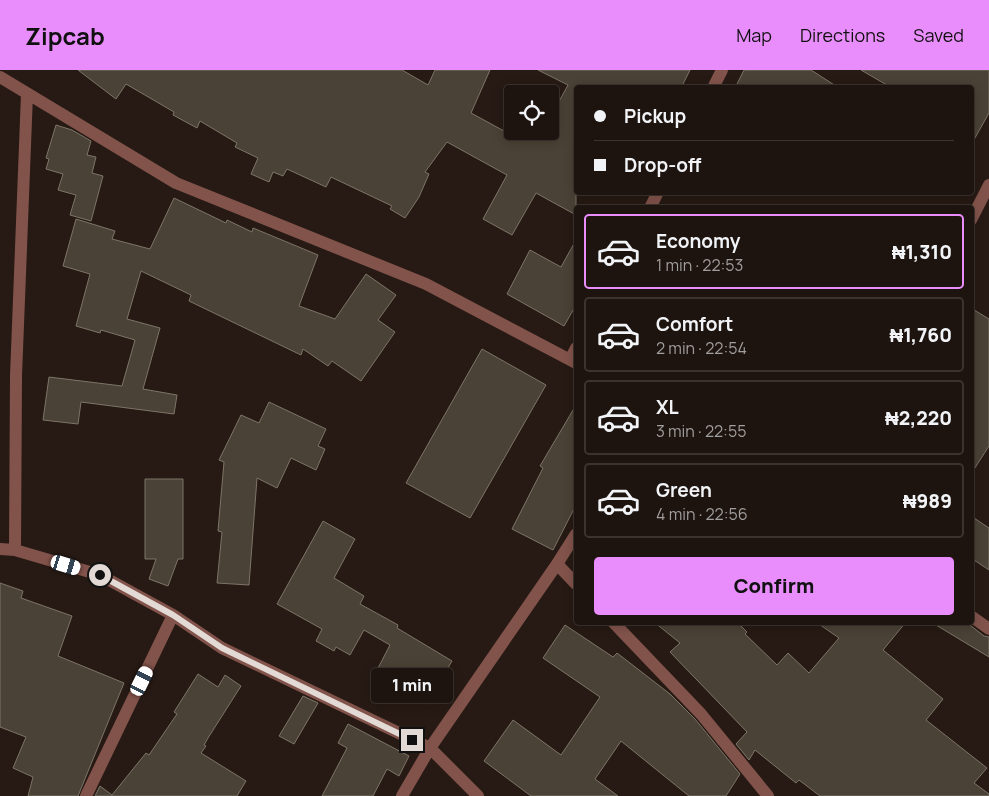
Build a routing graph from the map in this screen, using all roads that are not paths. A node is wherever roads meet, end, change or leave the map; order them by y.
1 (722, 70) edge
2 (0, 77) edge
3 (714, 85) edge
4 (27, 94) junction
5 (989, 185) edge
6 (974, 214) edge
7 (574, 357) edge
8 (574, 537) edge
9 (0, 549) edge
10 (15, 550) junction
11 (557, 564) junction
12 (574, 582) edge
13 (173, 615) junction
14 (974, 618) edge
15 (616, 625) edge
16 (989, 629) edge
17 (430, 748) junction
18 (86, 796) edge
19 (402, 796) edge
20 (478, 796) edge
21 (768, 796) edge

1 - 3 street
2 - 4 street
4 - 7 street
4 - 10 street
5 - 6 street
8 - 11 street
9 - 10 street
10 - 13 street
11 - 12 street
11 - 17 street
13 - 17 street
13 - 18 street
14 - 16 street
15 - 21 street
17 - 19 street
17 - 20 street

